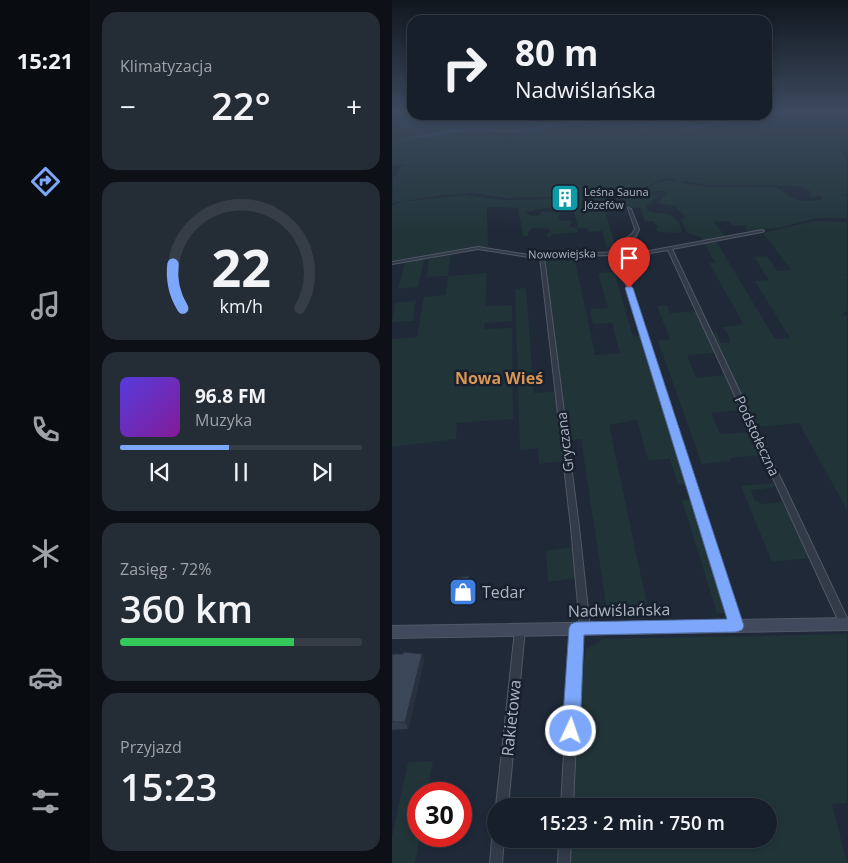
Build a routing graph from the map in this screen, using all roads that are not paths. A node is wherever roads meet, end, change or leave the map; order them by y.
1 (629, 209) dead end
2 (762, 231) dead end
3 (670, 249) junction
4 (628, 253) junction
5 (542, 256) junction
6 (392, 263) edge
7 (624, 271) dead end
8 (846, 624) edge
9 (736, 626) junction
10 (581, 628) junction
11 (520, 630) junction
12 (392, 632) edge
13 (503, 798) edge
14 (568, 798) edge
15 (497, 848) edge
16 (565, 848) edge
17 (496, 863) edge
18 (564, 863) edge

1 - 4 street
2 - 3 street, Nowowiejska
3 - 4 street, Nowowiejska
3 - 8 street, Podstołeczna
4 - 5 street, Nowowiejska
5 - 6 street, Nowowiejska
5 - 10 street, Gryczana
7 - 9 street
8 - 9 main road, Nadwiślańska
9 - 10 main road, Nadwiślańska
10 - 11 main road, Nadwiślańska
10 - 14 street, Gryczana
11 - 12 main road, Nadwiślańska
11 - 13 street, Rakietowa
15 - 17 street
16 - 18 street

